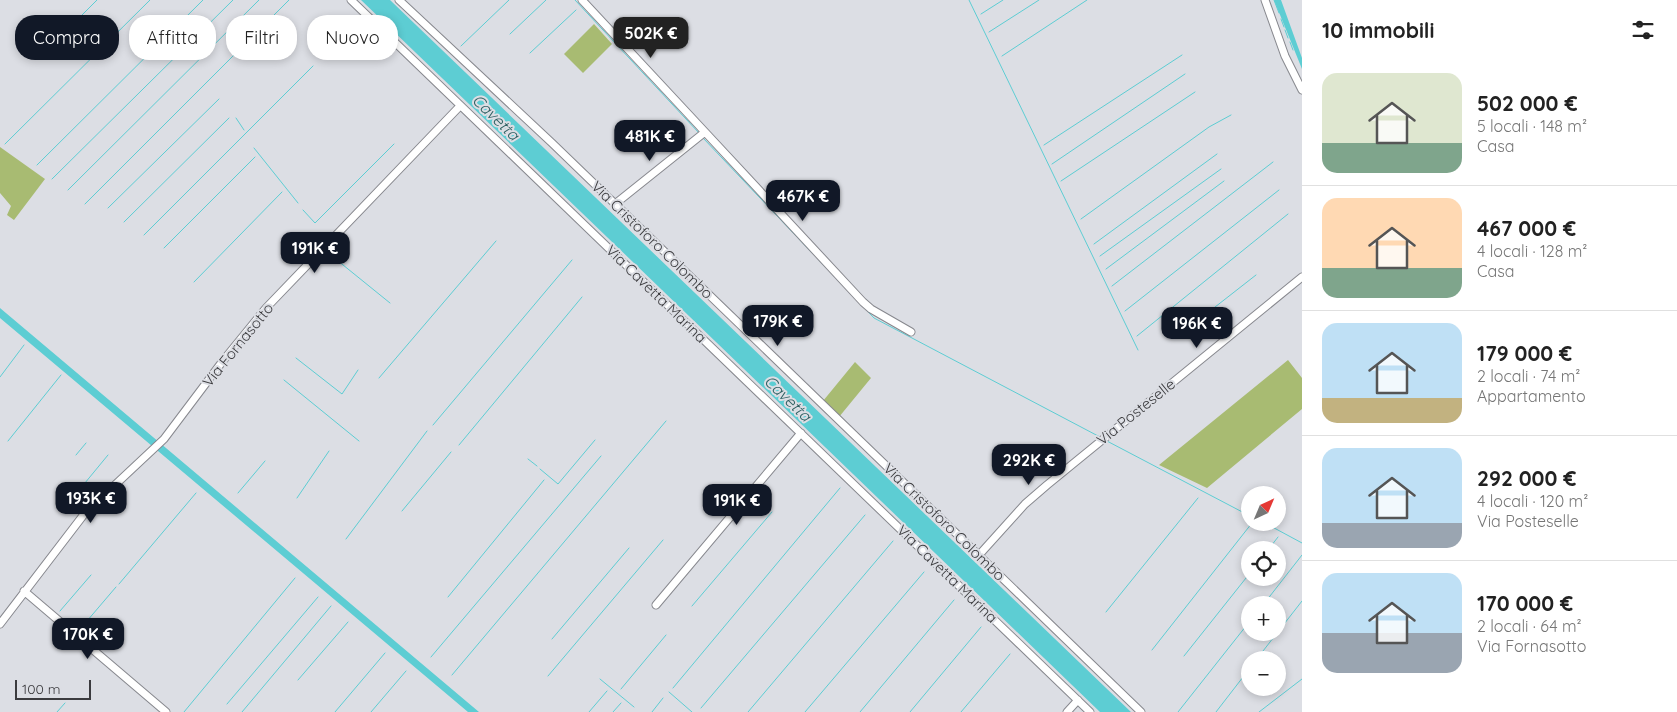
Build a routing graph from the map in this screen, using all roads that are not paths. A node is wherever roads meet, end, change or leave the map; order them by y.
1 (351, 0) edge
2 (399, 0) edge
3 (582, 0) edge
4 (1266, 0) edge
5 (1302, 90) edge
6 (460, 106) junction
7 (703, 134) junction
8 (615, 204) junction
9 (1302, 277) edge
10 (911, 332) dead end
11 (801, 433) junction
12 (979, 555) junction
13 (24, 591) junction
14 (656, 605) dead end
15 (0, 624) edge
16 (1078, 700) junction
17 (166, 712) edge
18 (1067, 712) edge
19 (1090, 712) edge
20 (1141, 712) edge

1 - 6 street, Via Cavetta Marina
2 - 8 street, Via Cristoforo Colombo
3 - 7 street
4 - 5 street
6 - 11 street, Via Cavetta Marina
6 - 13 street, Via Fornasotto
7 - 8 street
7 - 10 street
8 - 12 street, Via Cristoforo Colombo
9 - 12 street, Via Posteselle
11 - 14 street
11 - 16 street, Via Cavetta Marina
12 - 20 street, Via Cristoforo Colombo
13 - 15 street, Via Fornasotto
13 - 17 street
16 - 18 street
16 - 19 street, Via Cavetta Marina

